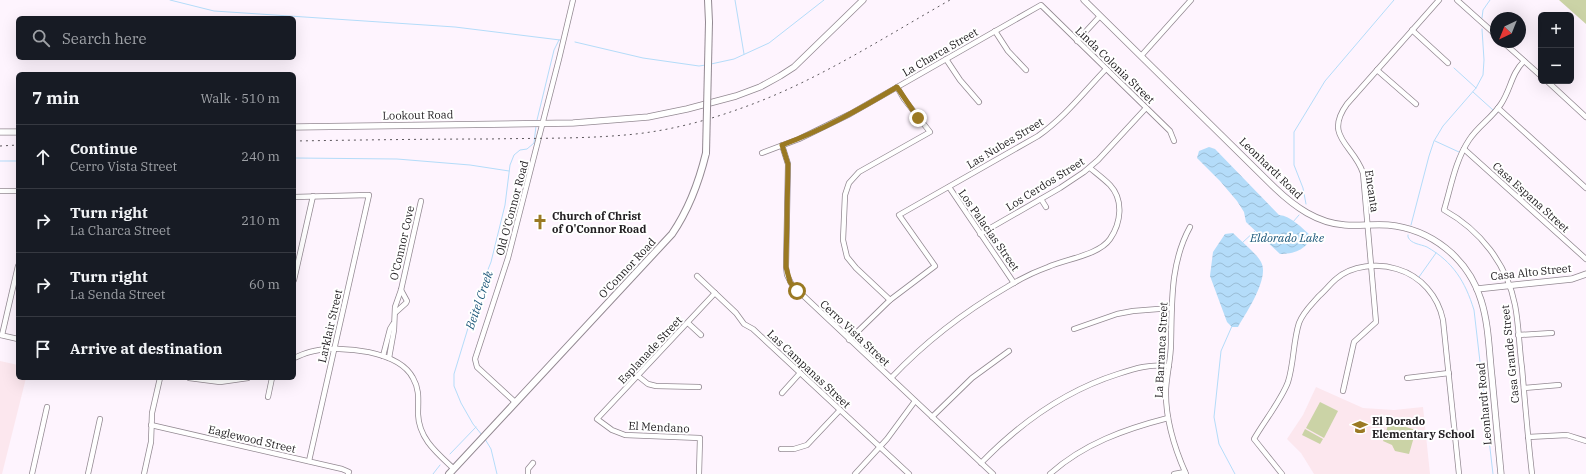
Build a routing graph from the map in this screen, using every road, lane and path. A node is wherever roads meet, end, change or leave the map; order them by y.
1 (573, 0) edge
2 (708, 0) edge
3 (863, 0) edge
4 (1084, 0) edge
5 (1191, 0) edge
6 (1438, 0) edge
7 (1457, 0) edge
8 (1041, 5) joint
9 (1100, 16) junction
10 (1412, 30) junction
11 (1490, 30) edge
12 (994, 31) junction
13 (1077, 41) junction
14 (1510, 48) edge
15 (1141, 56) junction
16 (946, 59) junction
17 (1524, 61) junction
18 (1448, 62) dead end
19 (1106, 69) junction
20 (1026, 70) dead end
21 (1377, 70) junction
22 (1538, 73) edge
23 (1549, 84) edge
24 (897, 87) junction
25 (980, 102) dead end
26 (1416, 104) dead end
27 (1146, 108) junction
28 (1498, 108) junction
29 (1586, 117) edge
30 (542, 123) junction
31 (296, 127) edge
32 (0, 132) edge
33 (16, 132) edge
34 (1174, 141) dead end
35 (782, 145) junction
36 (1464, 148) junction
37 (762, 153) dead end
38 (1090, 168) junction
39 (949, 187) junction
40 (1586, 188) edge
41 (0, 191) edge
42 (16, 191) edge
43 (313, 196) junction
44 (296, 197) edge
45 (1041, 199) junction
46 (421, 201) dead end
47 (1046, 207) dead end
48 (1368, 226) junction
49 (1190, 227) dead end
50 (980, 234) junction
51 (1586, 259) edge
52 (1372, 266) junction
53 (296, 271) edge
54 (16, 274) edge
55 (1586, 274) edge
56 (697, 276) dead end
57 (1014, 283) junction
58 (1509, 285) junction
59 (1477, 289) junction
60 (401, 290) junction
61 (715, 294) junction
62 (890, 300) junction
63 (1171, 308) junction
64 (396, 312) junction
65 (688, 323) junction
66 (393, 324) junction
67 (1074, 329) dead end
68 (1552, 333) dead end
69 (1, 335) edge
70 (701, 335) dead end
71 (1518, 335) junction
72 (16, 339) edge
73 (849, 340) junction
74 (334, 349) junction
75 (1009, 351) dead end
76 (383, 356) junction
77 (296, 357) edge
78 (389, 358) junction
79 (1169, 366) junction
80 (800, 373) junction
81 (1449, 373) junction
82 (638, 376) junction
83 (891, 378) junction
84 (1407, 378) dead end
85 (160, 380) edge
86 (216, 380) edge
87 (239, 380) edge
88 (272, 380) edge
89 (1559, 385) dead end
90 (699, 387) dead end
91 (1524, 388) junction
92 (1343, 392) dead end
93 (782, 393) dead end
94 (268, 397) dead end
95 (915, 401) junction
96 (515, 402) junction
97 (48, 407) dead end
98 (840, 410) junction
99 (932, 417) junction
100 (1168, 418) junction
101 (100, 419) dead end
102 (597, 419) joint
103 (151, 425) junction
104 (1528, 437) junction
105 (1586, 441) edge
106 (880, 447) junction
107 (781, 449) dead end
108 (309, 461) junction
109 (533, 463) dead end
110 (980, 463) junction
111 (454, 469) junction
112 (348, 473) edge
113 (1185, 473) edge
114 (32, 474) edge
115 (88, 474) edge
116 (144, 474) edge
117 (449, 474) edge
118 (528, 474) edge
119 (699, 474) edge
120 (855, 474) edge
121 (909, 474) edge
122 (993, 474) edge
123 (1050, 474) edge
124 (1174, 474) edge
125 (1282, 474) edge
126 (1459, 474) edge
127 (1500, 474) edge
128 (1532, 474) edge

1 - 30 street, Old O'Connor Road
2 - 96 main road, O'Connor Road, bridge
3 - 30 street, Lookout Road
4 - 9 street, Leonhardt Road
5 - 15 street
6 - 10 street, Encanta
7 - 11 street
8 - 12 street, La Charca Street
8 - 13 street, Linda Colonia Street
9 - 13 street
9 - 15 street, Leonhardt Road
10 - 18 street
10 - 21 street, Encanta
12 - 16 street, La Charca Street
12 - 20 street
13 - 19 street, Linda Colonia Street
14 - 17 street
15 - 48 street, Leonhardt Road
16 - 24 street, La Charca Street
16 - 25 street
17 - 22 street
17 - 28 street
19 - 27 street, Linda Colonia Street
19 - 39 street, Las Nubes Street
21 - 26 street
21 - 48 street, Encanta
23 - 29 street
24 - 35 street, La Charca Street
24 - 62 street
27 - 34 street, Linda Colonia Street
27 - 38 street, Los Cerdos Street
28 - 36 street
28 - 40 street
30 - 31 street, Lookout Road
30 - 96 street, Old O'Connor Road
32 - 33 street
35 - 37 street, La Charca Street
35 - 73 street, Cerro Vista Street
36 - 51 street, Casa Espana Street
36 - 58 street, Casa Grande Street
38 - 45 street, Los Cerdos Street
38 - 57 street
39 - 50 street, Los Palacias Street
39 - 62 street, Las Nubes Street
41 - 42 street
43 - 44 street
43 - 53 street
43 - 74 street, Larklair Street
45 - 47 street
45 - 50 street, Los Cerdos Street
46 - 60 street, O'Connor Cove
48 - 52 street, Encanta
48 - 59 street, Leonhardt Road
49 - 63 street, La Barranca Street
50 - 57 street, Los Palacias Street
52 - 81 street
52 - 92 street, Encanta
52 - 125 street
54 - 69 street
55 - 58 street, Casa Alto Street
56 - 61 street, Las Campanas Street
57 - 83 street
58 - 59 street, Casa Alto Street
58 - 71 street, Casa Grande Street
59 - 127 street, Leonhardt Road
60 - 64 street, O'Connor Cove
60 - 64 street, O'Connor Cove
61 - 65 street, Esplanade Street
61 - 80 street, Las Campanas Street
62 - 73 street
63 - 67 street
63 - 79 street, La Barranca Street
64 - 66 street, O'Connor Cove
65 - 70 street
65 - 82 street, Esplanade Street
66 - 76 street, O'Connor Cove
66 - 78 street, O'Connor Cove
68 - 71 street
69 - 72 street
71 - 91 street, Casa Grande Street
73 - 83 street, Cerro Vista Street
74 - 76 street
74 - 77 street
74 - 108 street, Larklair Street
75 - 99 street
76 - 78 street
78 - 111 street
79 - 100 street, La Barranca Street
79 - 110 street
80 - 93 street
80 - 98 street, Las Campanas Street
81 - 84 street
81 - 126 street
82 - 90 street
82 - 102 street, Esplanade Street
83 - 95 street, Cerro Vista Street
85 - 103 street
86 - 87 street
88 - 94 street
89 - 91 street
91 - 104 street, Casa Grande Street
95 - 99 street, Cerro Vista Street
95 - 106 street
96 - 111 main road, O'Connor Road
97 - 114 street
98 - 106 street, Las Campanas Street
98 - 107 street
99 - 110 street, Cerro Vista Street
100 - 113 street, La Barranca Street
100 - 123 street
101 - 115 street
102 - 119 street, El Mendano
103 - 108 street, Eaglewood Street
103 - 116 street
104 - 105 street
104 - 128 street, Casa Grande Street
106 - 120 street
106 - 121 street, Las Campanas Street
108 - 112 street, Eaglewood Street
109 - 118 street
110 - 122 street, Cerro Vista Street
111 - 117 main road, O'Connor Road
113 - 124 street

